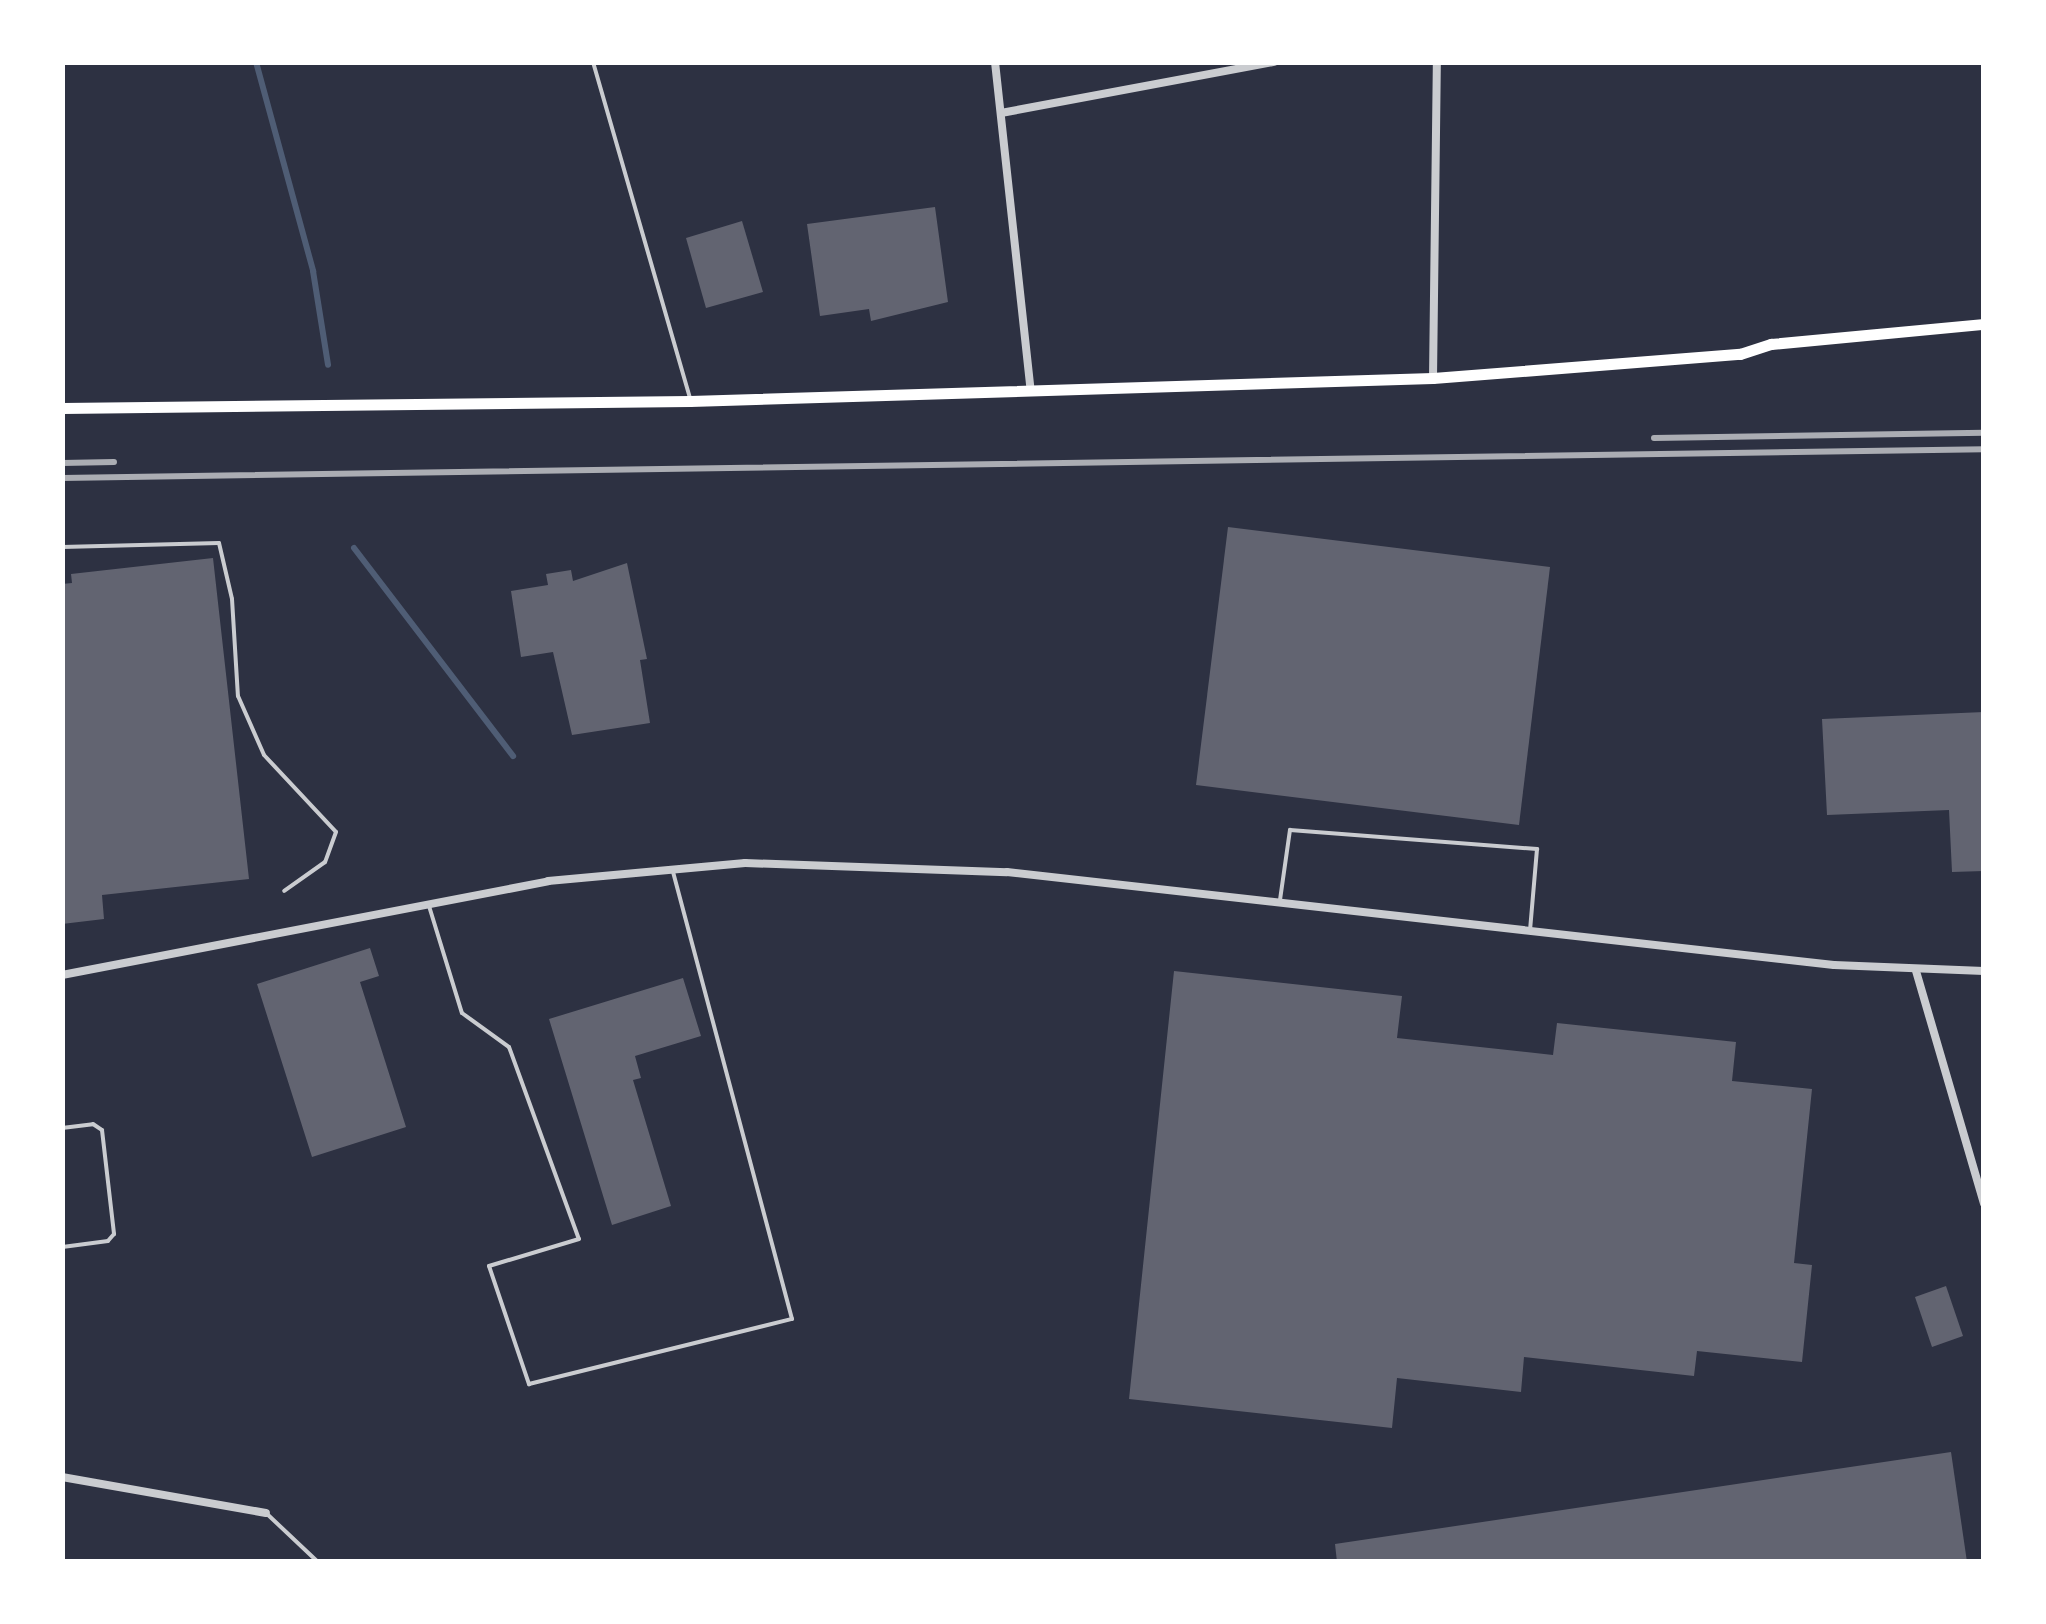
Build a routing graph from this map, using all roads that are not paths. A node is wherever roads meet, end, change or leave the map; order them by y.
1 (593, 62) edge
2 (995, 62) edge
3 (1274, 62) edge
4 (1437, 62) edge
5 (1001, 113) junction
6 (1984, 324) edge
7 (1433, 378) junction
8 (1031, 392) junction
9 (690, 400) junction
10 (62, 408) edge
11 (62, 547) edge
12 (672, 870) junction
13 (284, 891) dead end
14 (1280, 903) junction
15 (429, 906) junction
16 (1530, 931) junction
17 (1916, 971) junction
18 (1984, 972) edge
19 (62, 975) edge
20 (62, 1128) edge
21 (1984, 1203) edge
22 (62, 1247) edge
23 (62, 1477) edge
24 (266, 1513) joint
25 (318, 1562) edge

1 - 9 lane
2 - 5 street
3 - 5 street
4 - 7 street
5 - 8 street
6 - 7 main road
7 - 8 main road
8 - 9 main road
9 - 10 main road
11 - 13 lane
12 - 14 street
12 - 15 street
12 - 15 lane
14 - 16 street
14 - 16 lane
15 - 19 street
16 - 17 street
17 - 18 street
17 - 21 street
20 - 22 lane
23 - 24 street
24 - 25 lane

